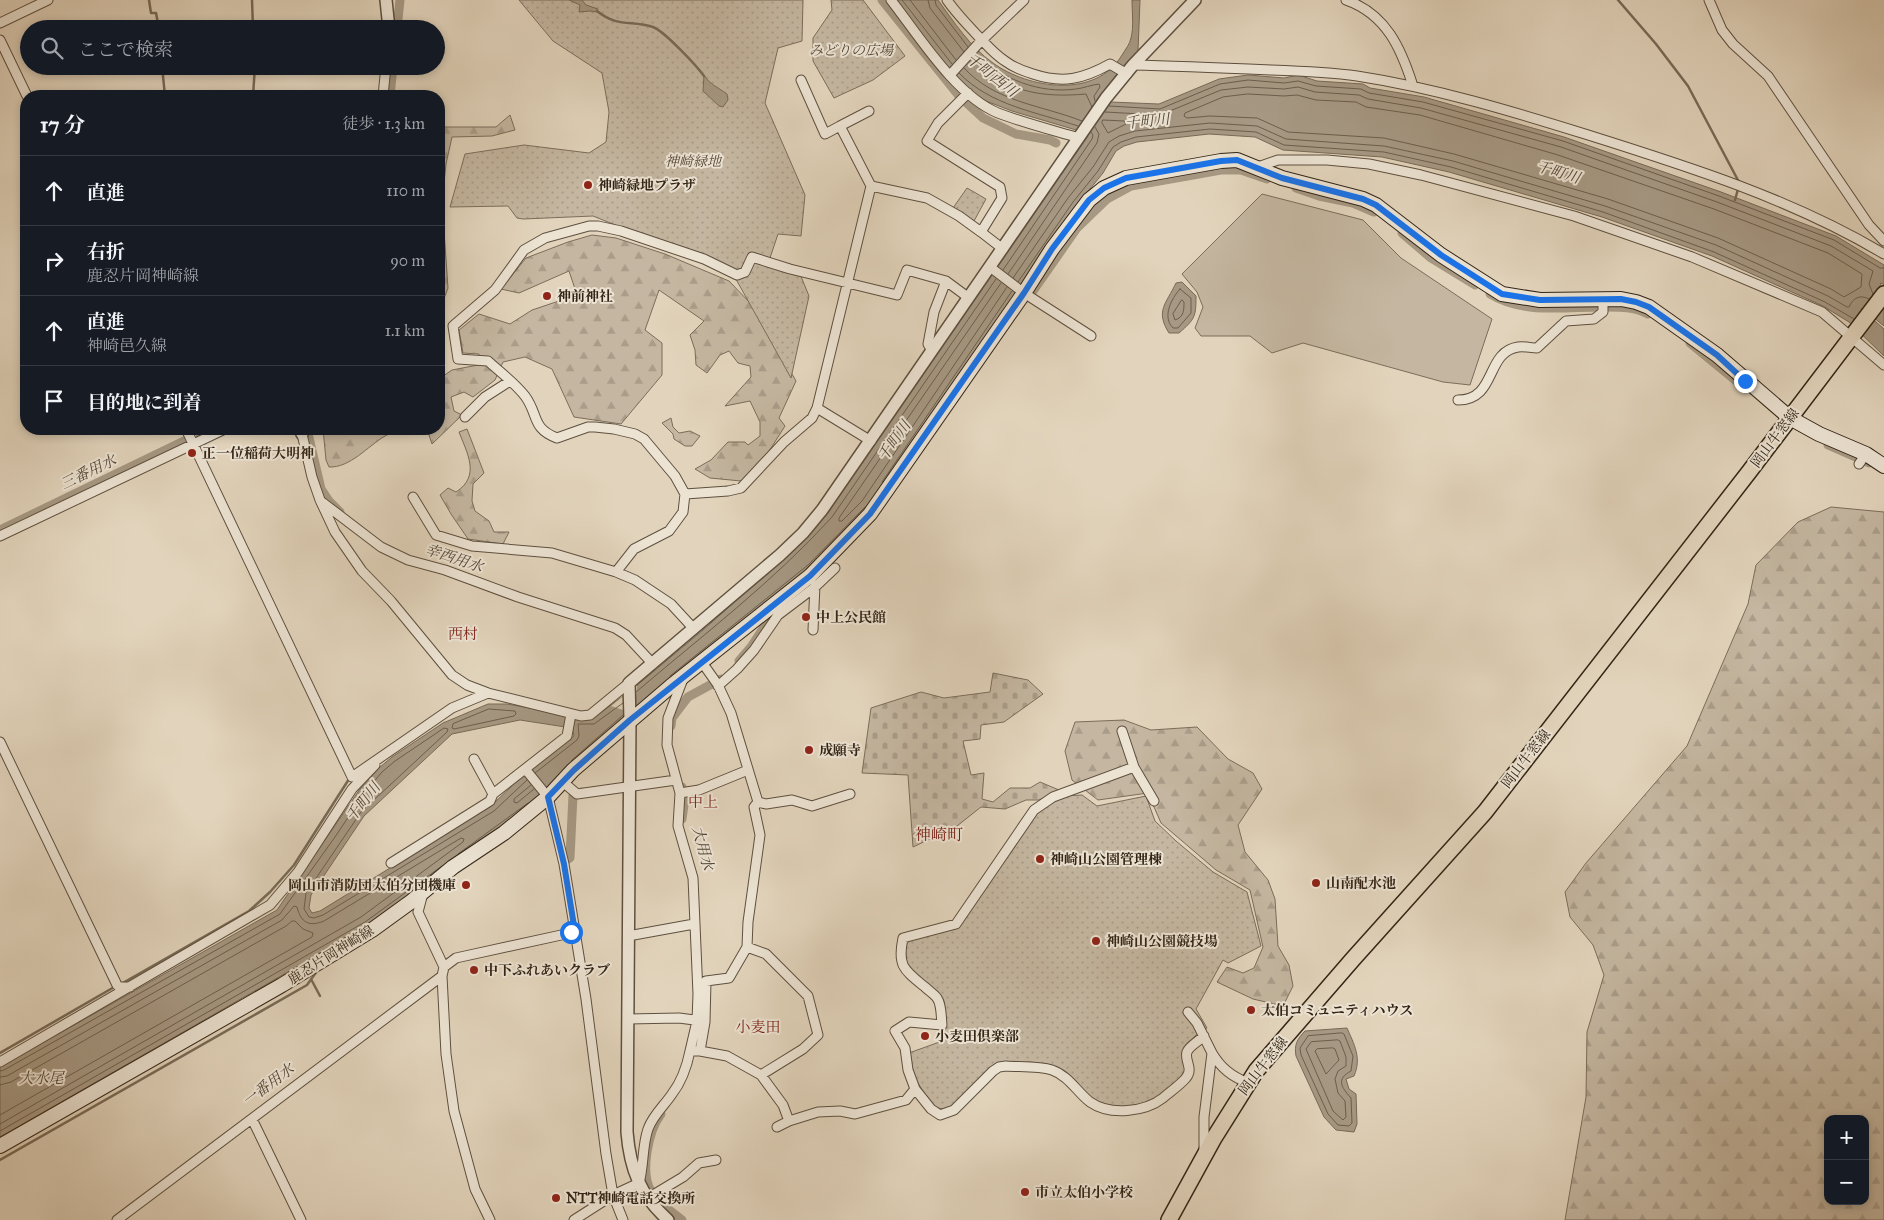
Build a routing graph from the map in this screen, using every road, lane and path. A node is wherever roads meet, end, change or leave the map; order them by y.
1 (48, 0) edge
2 (386, 0) edge
3 (891, 0) edge
4 (947, 0) edge
5 (1024, 0) edge
6 (1195, 0) edge
7 (1346, 0) edge
8 (1709, 0) edge
9 (389, 20) edge
10 (0, 23) edge
11 (0, 40) edge
12 (981, 41) junction
13 (1128, 70) junction
14 (951, 74) junction
15 (385, 75) edge
16 (800, 80) dead end
17 (1413, 86) junction
18 (24, 90) edge
19 (384, 90) edge
20 (964, 97) junction
21 (869, 111) dead end
22 (840, 126) junction
23 (1080, 136) junction
24 (1255, 168) junction
25 (871, 186) junction
26 (981, 232) junction
27 (1884, 241) edge
28 (1003, 249) junction
29 (1884, 254) edge
30 (992, 269) junction
31 (946, 281) junction
32 (848, 284) junction
33 (1026, 294) junction
34 (1884, 294) edge
35 (969, 298) junction
36 (1603, 305) junction
37 (1853, 335) junction
38 (1090, 336) dead end
39 (932, 351) junction
40 (1884, 365) edge
41 (510, 381) junction
42 (1458, 400) dead end
43 (817, 408) junction
44 (464, 416) dead end
45 (1790, 418) junction
46 (189, 435) edge
47 (211, 435) edge
48 (302, 435) edge
49 (871, 441) junction
50 (193, 443) junction
51 (1884, 466) edge
52 (685, 494) junction
53 (413, 497) dead end
54 (320, 500) junction
55 (0, 536) edge
56 (836, 568) dead end
57 (616, 572) junction
58 (813, 582) junction
59 (694, 629) junction
60 (813, 630) dead end
61 (701, 661) junction
62 (652, 664) junction
63 (684, 675) junction
64 (718, 686) junction
65 (629, 687) junction
66 (488, 693) junction
67 (570, 715) junction
68 (630, 718) junction
69 (1122, 731) dead end
70 (0, 742) edge
71 (391, 749) junction
72 (474, 759) dead end
73 (1134, 767) junction
74 (748, 770) junction
75 (527, 771) junction
76 (676, 780) junction
77 (563, 782) junction
78 (629, 786) junction
79 (683, 793) junction
80 (493, 794) junction
81 (850, 794) dead end
82 (547, 796) junction
83 (1154, 800) dead end
84 (758, 802) junction
85 (391, 863) dead end
86 (423, 892) junction
87 (694, 924) junction
88 (573, 932) junction
89 (628, 936) junction
90 (747, 947) junction
91 (443, 971) junction
92 (701, 982) junction
93 (131, 987) junction
94 (1188, 1012) dead end
95 (628, 1019) junction
96 (701, 1021) junction
97 (1204, 1036) junction
98 (694, 1051) junction
99 (1212, 1052) junction
100 (0, 1062) edge
101 (761, 1075) junction
102 (1248, 1082) junction
103 (915, 1089) junction
104 (252, 1119) junction
105 (790, 1121) junction
106 (777, 1127) dead end
107 (0, 1146) edge
108 (1205, 1156) junction
109 (716, 1160) dead end
110 (639, 1183) junction
111 (614, 1195) junction
112 (652, 1196) junction
113 (118, 1220) edge
114 (301, 1220) edge
115 (490, 1220) edge
116 (574, 1220) edge
117 (624, 1220) edge
118 (668, 1220) edge
119 (1169, 1220) edge

1 - 10 street
2 - 9 street
3 - 14 street
4 - 12 street
5 - 12 street
6 - 13 street
7 - 17 street
8 - 27 street
11 - 18 street
12 - 13 street
12 - 14 street
13 - 17 street
13 - 23 street
14 - 20 street
15 - 19 street
16 - 22 street
17 - 29 street
20 - 23 street
20 - 26 street
21 - 22 street
22 - 25 street
23 - 28 street
24 - 33 main road, 鹿忍片岡神崎線
24 - 36 main road, 鹿忍片岡神崎線
24 - 37 street
25 - 26 street
25 - 32 street
26 - 28 street
28 - 30 street
30 - 33 street
30 - 35 street
31 - 32 street
31 - 35 street
31 - 39 street
32 - 41 street
32 - 43 street
33 - 38 street
33 - 58 main road, 鹿忍片岡神崎線
34 - 37 main road, 岡山牛窓線
35 - 39 street
36 - 42 street
36 - 45 main road, 鹿忍片岡神崎線
37 - 40 street
37 - 45 main road, 岡山牛窓線
39 - 49 street
41 - 44 street
41 - 52 street
43 - 49 street
43 - 52 street
45 - 51 main road, 鹿忍片岡神崎線
45 - 102 main road, 岡山牛窓線
46 - 50 street
47 - 50 street
48 - 54 street
49 - 59 street
50 - 55 street
50 - 71 street
52 - 57 street
53 - 57 street
54 - 62 street
54 - 66 street
56 - 58 street
57 - 59 street
58 - 60 street
58 - 61 main road, 鹿忍片岡神崎線
58 - 64 street
59 - 62 street
61 - 63 main road, 鹿忍片岡神崎線
61 - 64 street
62 - 65 street
63 - 68 main road, 鹿忍片岡神崎線
63 - 76 street
64 - 74 street
65 - 67 street
65 - 68 street
66 - 67 street
66 - 71 street
67 - 75 street
68 - 77 main road, 鹿忍片岡神崎線
68 - 78 street
69 - 73 street
70 - 93 street
71 - 93 street
72 - 80 street
73 - 83 street
73 - 103 street
74 - 79 street
74 - 84 street
75 - 80 street
75 - 82 street
76 - 78 street
76 - 79 street
77 - 78 street
77 - 82 main road, 鹿忍片岡神崎線
78 - 89 street
79 - 87 street
80 - 85 street
81 - 84 street
82 - 86 main road, 鹿忍片岡神崎線
82 - 88 street
84 - 90 street
86 - 91 street
86 - 107 main road, 鹿忍片岡神崎線
87 - 89 street
87 - 92 street
88 - 91 street
88 - 111 street
89 - 95 street
90 - 92 street
90 - 101 street
91 - 104 street
91 - 115 street
92 - 96 street
93 - 100 street
94 - 97 street
95 - 96 street
95 - 110 street
96 - 98 street
97 - 99 street
97 - 103 street
98 - 101 street
98 - 110 street
99 - 102 street
99 - 108 street
101 - 105 street
102 - 108 main road, 岡山牛窓線
103 - 105 street
104 - 113 street
104 - 114 street
105 - 106 street
108 - 119 main road, 岡山牛窓線
109 - 112 street
110 - 111 street
110 - 112 street
111 - 116 street
111 - 117 street
112 - 118 street

